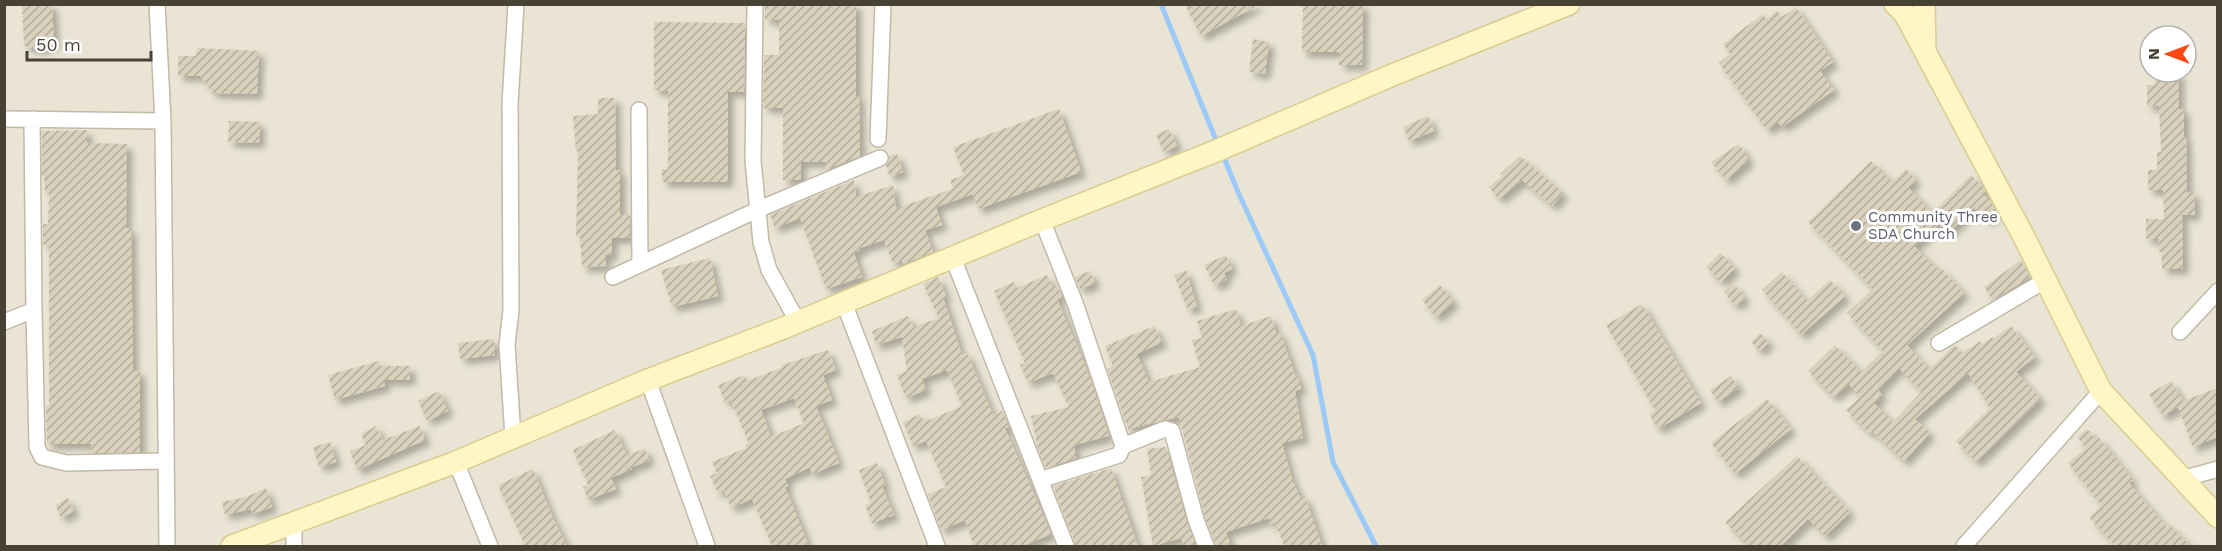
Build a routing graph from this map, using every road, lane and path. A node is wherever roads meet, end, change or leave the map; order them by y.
1 (157, 4) edge
2 (516, 4) edge
3 (755, 4) edge
4 (883, 4) edge
5 (1569, 4) edge
6 (1895, 4) edge
7 (1924, 4) edge
8 (1925, 55) junction
9 (639, 110) dead end
10 (4, 119) edge
11 (32, 119) junction
12 (163, 121) junction
13 (878, 139) dead end
14 (880, 158) dead end
15 (757, 210) junction
16 (1042, 220) junction
17 (953, 258) junction
18 (640, 264) junction
19 (613, 277) dead end
20 (2046, 280) junction
21 (2217, 291) edge
22 (844, 303) junction
23 (34, 310) junction
24 (4, 322) edge
25 (798, 322) junction
26 (2180, 332) dead end
27 (1939, 344) dead end
28 (648, 380) junction
29 (2101, 391) junction
30 (513, 437) junction
31 (1123, 446) junction
32 (165, 461) junction
33 (456, 462) junction
34 (2217, 469) edge
35 (2182, 479) junction
36 (1040, 480) junction
37 (2217, 517) edge
38 (294, 524) junction
39 (167, 546) edge
40 (232, 546) edge
41 (294, 546) edge
42 (490, 546) edge
43 (707, 546) edge
44 (937, 546) edge
45 (1066, 546) edge
46 (1206, 546) edge
47 (1964, 546) edge

1 - 12 street
2 - 30 street
3 - 15 street
4 - 13 street
5 - 16 street
6 - 8 street
7 - 8 street
8 - 20 street
9 - 18 street
10 - 11 street
11 - 12 street
11 - 23 street
12 - 32 street
14 - 15 street
15 - 18 street
15 - 25 street
16 - 17 street
16 - 31 street
17 - 22 street
17 - 36 street
18 - 19 street
20 - 27 street
20 - 29 street
21 - 26 street
22 - 25 street
22 - 44 street
23 - 24 street
23 - 32 street
25 - 28 street
28 - 30 street
28 - 43 street
29 - 35 street
29 - 47 street
30 - 33 street
31 - 36 street
31 - 46 street
32 - 39 street
33 - 38 street
33 - 42 street
34 - 35 street
35 - 37 street
36 - 45 street
38 - 40 street
38 - 41 street

